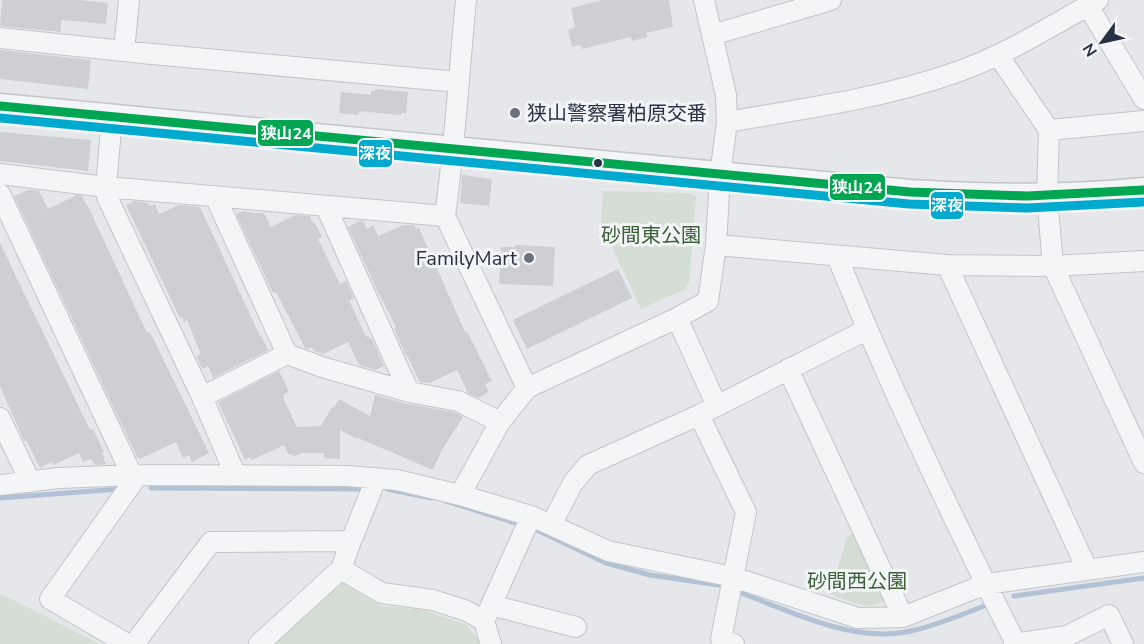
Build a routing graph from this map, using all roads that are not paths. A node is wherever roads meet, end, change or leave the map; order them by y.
1 (129, 0) edge
2 (466, 0) edge
3 (704, 0) edge
4 (831, 0) edge
5 (1093, 3) edge
6 (712, 34) junction
7 (0, 38) edge
8 (124, 51) junction
9 (998, 55) junction
10 (458, 82) junction
11 (1144, 99) edge
12 (0, 106) edge
13 (112, 117) junction
14 (1144, 121) edge
15 (727, 122) junction
16 (1049, 130) junction
17 (454, 150) junction
18 (0, 174) edge
19 (720, 175) junction
20 (106, 187) junction
21 (1144, 190) edge
22 (0, 194) edge
23 (1047, 195) junction
24 (215, 196) junction
25 (326, 207) junction
26 (445, 216) junction
27 (716, 245) junction
28 (837, 256) junction
29 (1144, 261) edge
30 (947, 265) junction
31 (1053, 266) junction
32 (677, 318) junction
33 (866, 330) junction
34 (287, 354) junction
35 (788, 369) junction
36 (527, 388) junction
37 (409, 392) junction
38 (202, 397) junction
39 (708, 410) junction
40 (0, 418) edge
41 (500, 422) junction
42 (1144, 463) edge
43 (235, 474) junction
44 (135, 475) junction
45 (376, 479) junction
46 (30, 482) junction
47 (0, 485) edge
48 (460, 495) junction
49 (531, 516) junction
50 (550, 525) junction
51 (351, 541) junction
52 (1144, 562) edge
53 (341, 569) junction
54 (1088, 569) junction
55 (733, 578) junction
56 (986, 584) junction
57 (487, 613) junction
58 (903, 617) junction
59 (576, 627) dead end
60 (723, 642) edge
61 (127, 644) edge
62 (134, 644) edge
63 (259, 644) edge
64 (491, 644) edge
65 (1015, 644) edge
66 (1123, 644) edge

1 - 8 street
2 - 10 street
3 - 6 street
4 - 6 street
5 - 9 street
5 - 11 street
6 - 15 street
7 - 8 street
8 - 10 street
9 - 15 street
9 - 16 street
10 - 17 street
12 - 13 street
13 - 17 street
13 - 20 street
14 - 16 street
15 - 19 street
16 - 23 street
17 - 19 street
17 - 26 street
18 - 20 street
19 - 23 street
19 - 27 street
20 - 24 street
20 - 38 street
21 - 23 street
22 - 44 street
23 - 31 street
24 - 25 street
24 - 34 street
25 - 26 street
25 - 37 street
26 - 36 street
27 - 28 street
27 - 32 street
28 - 30 street
28 - 33 street
29 - 31 street
30 - 31 street
30 - 54 street
31 - 42 street
32 - 36 street
32 - 39 street
33 - 35 street
33 - 56 street
34 - 37 street
34 - 38 street
35 - 39 street
35 - 58 street
36 - 41 street
37 - 41 street
38 - 43 street
39 - 50 street
39 - 55 street
40 - 46 street
41 - 48 street
43 - 44 street
43 - 45 street
44 - 46 street
44 - 61 street
45 - 48 street
45 - 51 street
46 - 47 street
48 - 49 street
49 - 50 street
49 - 57 street
50 - 55 street
51 - 53 street
51 - 62 street
52 - 54 street
53 - 57 street
53 - 63 street
54 - 56 street
55 - 58 street
55 - 60 street
56 - 58 street
56 - 65 street
57 - 59 street
57 - 64 street
65 - 66 street

